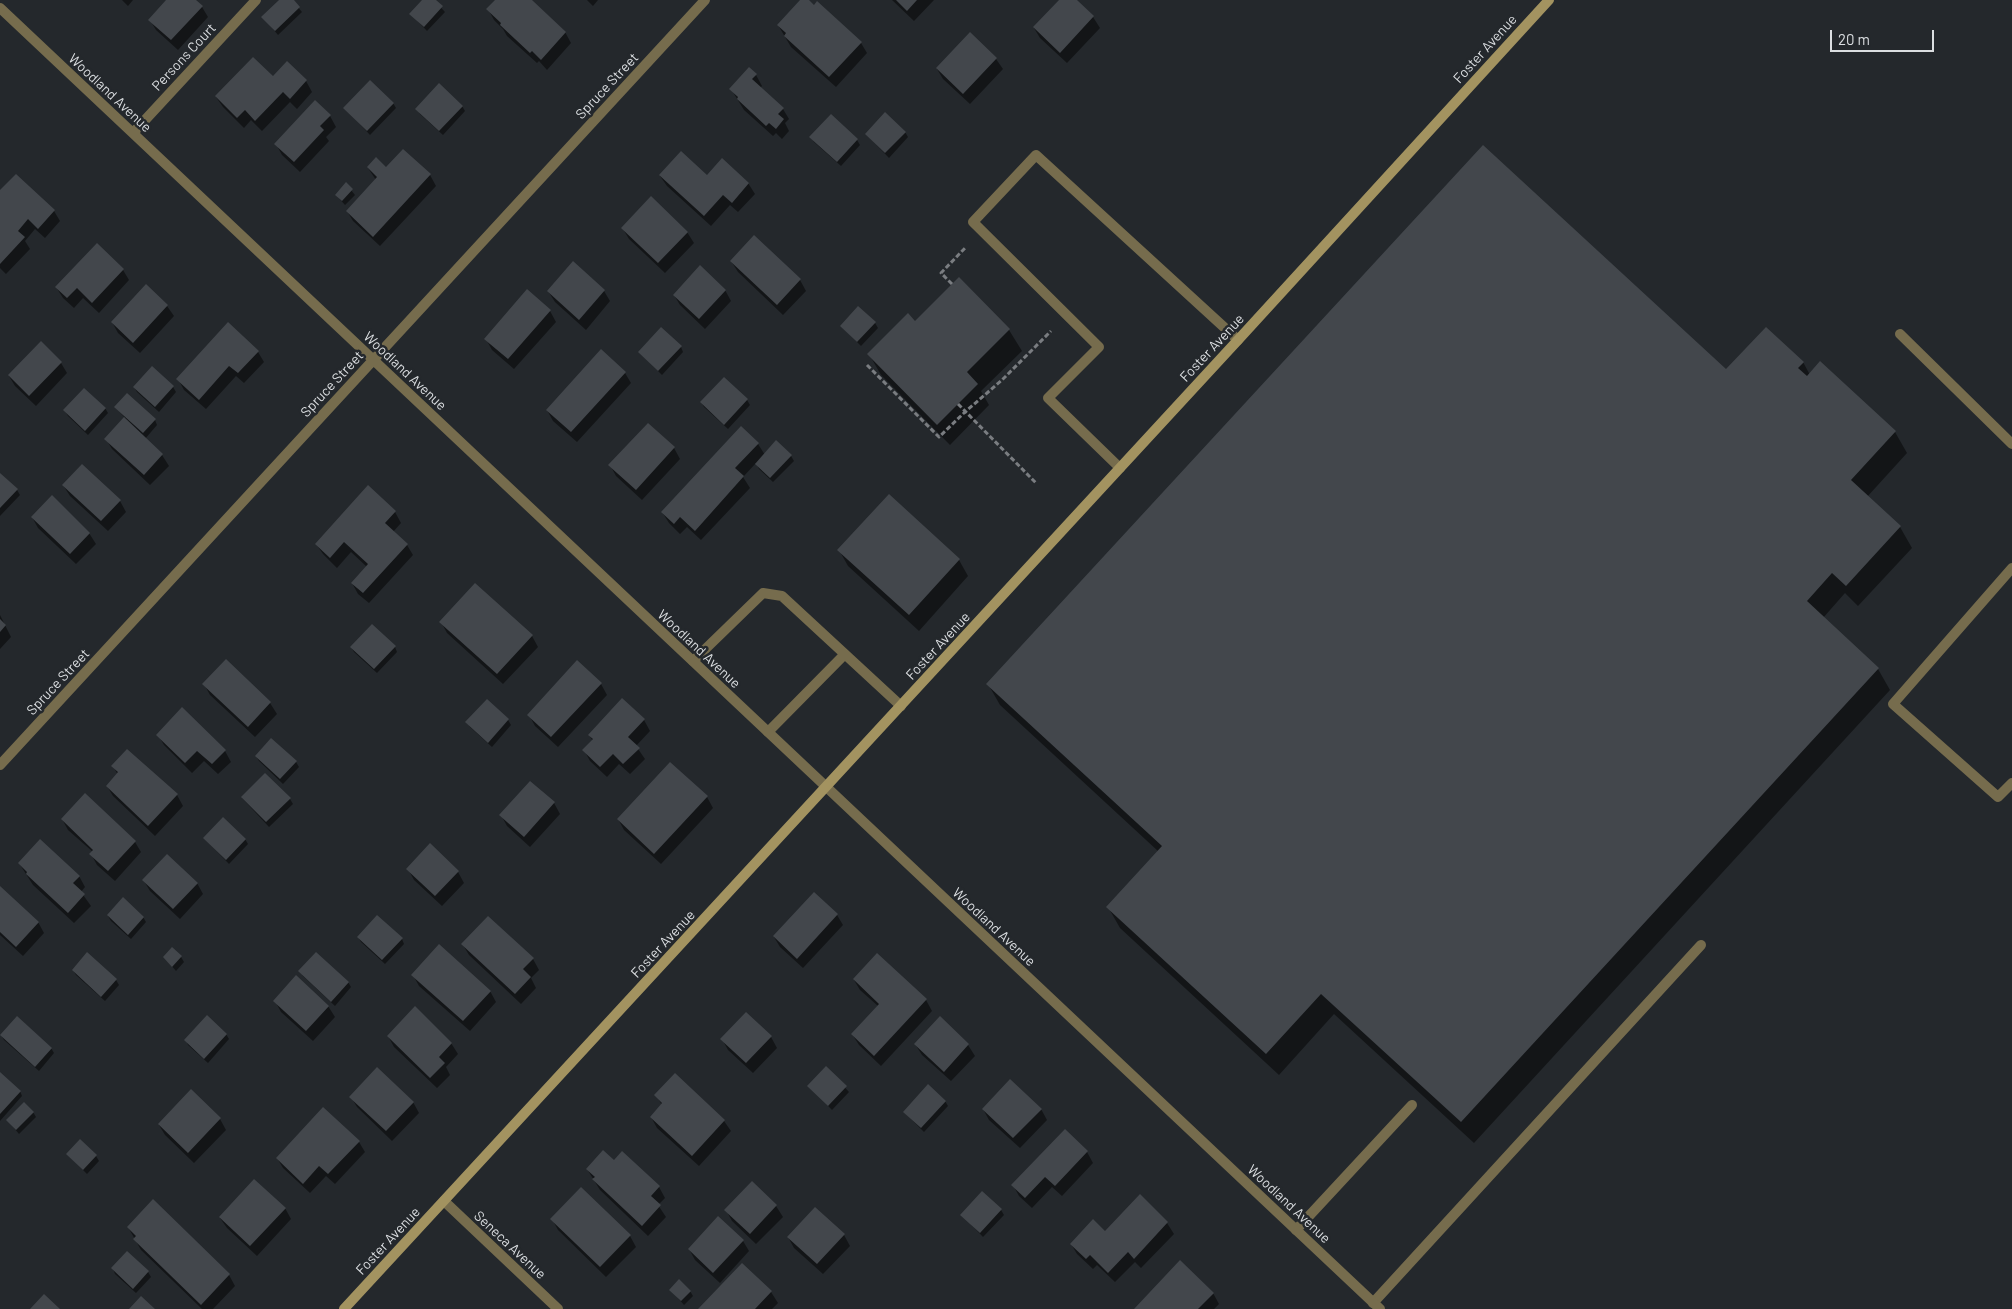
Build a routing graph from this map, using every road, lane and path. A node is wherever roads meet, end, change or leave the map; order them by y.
1 (256, 0) edge
2 (705, 0) edge
3 (1549, 0) edge
4 (0, 8) edge
5 (133, 133) junction
6 (952, 262) dead end
7 (952, 284) dead end
8 (1900, 334) dead end
9 (1238, 340) junction
10 (1036, 345) dead end
11 (373, 360) junction
12 (867, 365) dead end
13 (958, 404) dead end
14 (965, 412) junction
15 (2012, 444) edge
16 (1120, 468) junction
17 (1037, 484) dead end
18 (2012, 568) edge
19 (845, 654) junction
20 (693, 661) junction
21 (901, 706) junction
22 (768, 732) junction
23 (0, 764) edge
24 (2012, 782) edge
25 (826, 788) junction
26 (1701, 945) dead end
27 (1412, 1105) dead end
28 (444, 1201) junction
29 (1296, 1230) junction
30 (1377, 1306) edge
31 (344, 1309) edge
32 (558, 1309) edge

1 - 5 street, Persons Court
2 - 11 street, Spruce Street
3 - 9 street, Foster Avenue
4 - 5 street, Woodland Avenue
5 - 11 street, Woodland Avenue
6 - 7 path
8 - 15 street
9 - 16 street, Foster Avenue
9 - 16 street
10 - 14 path
11 - 20 street, Woodland Avenue
11 - 23 street, Spruce Street
12 - 14 path
13 - 14 path
14 - 17 path
16 - 21 street, Foster Avenue
18 - 24 street
19 - 20 street
19 - 21 street
19 - 22 street
20 - 22 street, Woodland Avenue
21 - 25 street, Foster Avenue
22 - 25 street, Woodland Avenue
25 - 28 street, Foster Avenue
25 - 29 street, Woodland Avenue
26 - 30 street
27 - 29 street
28 - 31 street, Foster Avenue
28 - 32 street, Seneca Avenue
29 - 30 street, Woodland Avenue

